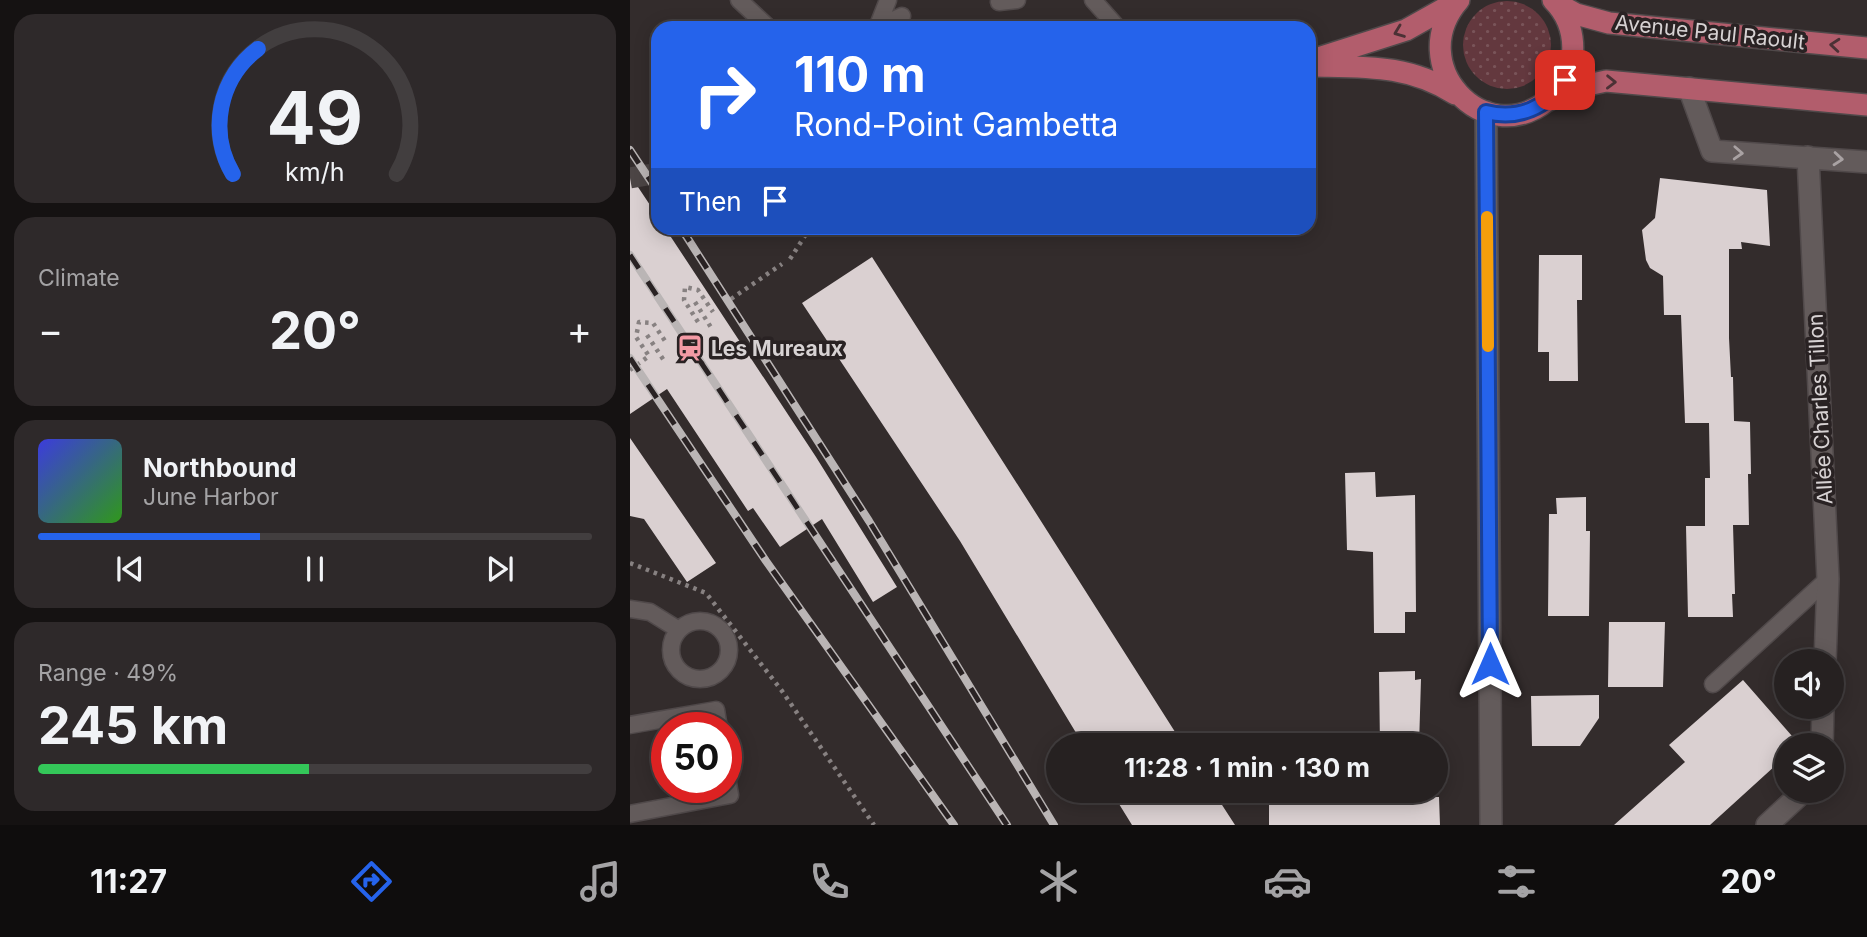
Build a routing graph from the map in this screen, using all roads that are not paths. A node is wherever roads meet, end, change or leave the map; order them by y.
1 (739, 0) edge
2 (888, 0) edge
3 (1017, 0) edge
4 (1093, 0) edge
5 (1459, 0) edge
6 (999, 2) dead end
7 (1555, 2) edge
8 (902, 16) dead end
9 (762, 21) edge
10 (880, 21) edge
11 (892, 21) edge
12 (1112, 21) edge
13 (1867, 47) edge
14 (1316, 61) edge
15 (1316, 63) edge
16 (1689, 88) junction
17 (1463, 98) junction
18 (1547, 101) junction
19 (1867, 105) edge
20 (1486, 112) junction
21 (1808, 157) junction
22 (1867, 162) edge
23 (1828, 579) junction
24 (630, 609) edge
25 (679, 629) dead end
26 (1825, 649) edge
27 (1713, 684) dead end
28 (651, 721) edge
29 (630, 725) edge
30 (688, 803) edge
31 (1791, 803) edge
32 (630, 814) edge
33 (1491, 825) edge
34 (1767, 825) edge

1 - 9 lane
2 - 10 lane
3 - 6 lane
4 - 12 lane
5 -> 14 main road
5 - 17 main road
13 -> 7 main road, Avenue Paul Raoult
7 - 18 main road
8 - 11 lane
15 - 17 main road
18 -> 16 main road
16 - 19 main road
16 -> 21 street
17 - 20 main road
18 - 20 main road
20 - 33 street
21 -> 22 street
21 - 23 street, Allée Charles Tillon
23 - 26 street, Allée Charles Tillon
23 - 27 lane
24 - 25 lane
28 - 29 lane
30 - 32 lane
31 - 34 street

